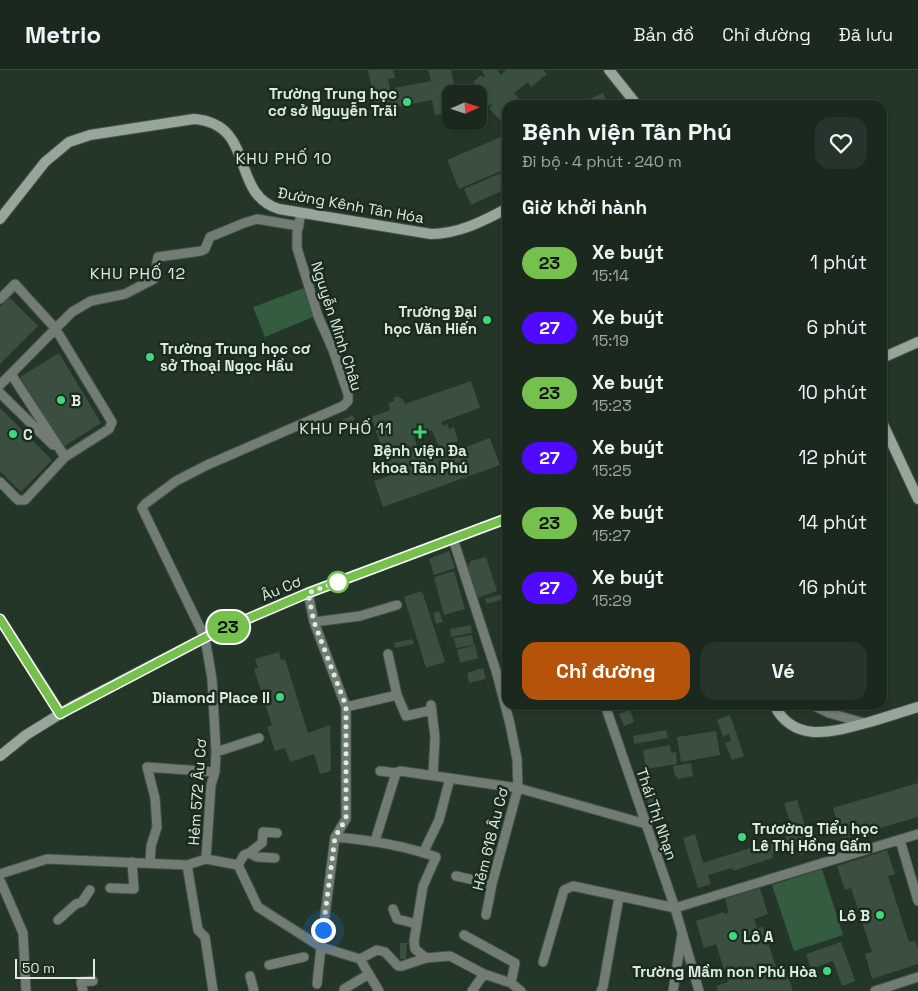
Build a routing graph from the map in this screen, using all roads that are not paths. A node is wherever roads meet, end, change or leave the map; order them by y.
1 (608, 70) edge
2 (633, 100) edge
3 (502, 211) edge
4 (301, 213) junction
5 (0, 219) edge
6 (299, 226) junction
7 (0, 299) edge
8 (55, 328) junction
9 (918, 342) edge
10 (887, 356) edge
11 (11, 374) junction
12 (0, 385) edge
13 (0, 393) edge
14 (887, 433) edge
15 (65, 457) junction
16 (0, 482) edge
17 (918, 499) edge
18 (502, 520) edge
19 (453, 539) junction
20 (308, 593) junction
21 (397, 605) dead end
22 (0, 619) edge
23 (314, 622) junction
24 (205, 638) junction
25 (388, 654) dead end
26 (502, 693) edge
27 (397, 695) junction
28 (346, 706) junction
29 (918, 707) edge
30 (506, 710) edge
31 (608, 710) edge
32 (778, 710) edge
33 (823, 710) edge
34 (60, 714) junction
35 (864, 723) junction
36 (259, 738) dead end
37 (216, 752) junction
38 (0, 756) edge
39 (380, 771) dead end
40 (214, 772) junction
41 (396, 773) junction
42 (433, 776) junction
43 (450, 778) junction
44 (518, 788) junction
45 (646, 824) junction
46 (277, 833) dead end
47 (918, 834) edge
48 (335, 837) junction
49 (375, 840) junction
50 (900, 840) junction
51 (250, 853) junction
52 (423, 853) junction
53 (276, 858) dead end
54 (206, 859) junction
55 (132, 862) junction
56 (150, 863) junction
57 (187, 864) junction
58 (238, 865) junction
59 (0, 874) edge
60 (456, 876) dead end
61 (0, 880) edge
62 (492, 884) junction
63 (110, 888) dead end
64 (90, 890) dead end
65 (619, 897) junction
66 (918, 901) edge
67 (675, 908) junction
68 (393, 909) dead end
69 (486, 915) dead end
70 (58, 920) dead end
71 (416, 924) junction
72 (682, 931) junction
73 (464, 935) dead end
74 (321, 947) junction
75 (304, 957) dead end
76 (426, 958) junction
77 (360, 959) junction
78 (543, 962) dead end
79 (269, 965) dead end
80 (369, 974) junction
81 (484, 974) junction
82 (250, 976) dead end
83 (918, 978) edge
84 (93, 981) dead end
85 (511, 982) junction
86 (317, 984) dead end
87 (344, 989) dead end
88 (26, 991) edge
89 (83, 991) edge
90 (213, 991) edge
91 (254, 991) edge
92 (379, 991) edge
93 (472, 991) edge
94 (521, 991) edge
95 (601, 991) edge
96 (673, 991) edge
97 (699, 991) edge
98 (875, 991) edge

1 - 2 street
3 - 4 street, Đường Kênh Tân Hóa
4 - 5 street, Đường Kênh Tân Hóa
4 - 6 street, Nguyễn Minh Châu
6 - 8 street
6 - 24 street, Nguyễn Minh Châu
7 - 8 street
8 - 11 street
8 - 15 street
9 - 10 street
11 - 12 street
11 - 15 street
13 - 15 street
14 - 17 street
15 - 16 street
18 - 19 street, Âu Cơ
19 - 20 street, Âu Cơ
19 - 26 street, Hẻm 618 Âu Cơ
20 - 23 street
20 - 24 street, Âu Cơ
21 - 23 street
22 - 34 street
23 - 28 street
24 - 34 street, Âu Cơ
24 - 37 street, Hẻm 572 Âu Cơ
25 - 27 street
27 - 28 street
27 - 42 street
28 - 48 street
29 - 35 street
30 - 44 street, Hẻm 618 Âu Cơ
31 - 45 street, Thái Thị Nhạn
32 - 35 street
33 - 35 street
34 - 38 street, Âu Cơ
36 - 37 street
37 - 40 street, Hẻm 572 Âu Cơ
39 - 41 street
40 - 54 street, Hẻm 572 Âu Cơ
40 - 56 street
41 - 42 street
41 - 49 street
42 - 43 street
43 - 44 street
43 - 52 street
44 - 45 street
44 - 62 street, Hẻm 618 Âu Cơ
45 - 67 street, Thái Thị Nhạn
46 - 51 street
47 - 50 street
48 - 49 street
48 - 74 street
49 - 52 street
50 - 66 street
50 - 67 street
51 - 53 street
51 - 58 street
52 - 71 street
54 - 57 street, Hẻm 572 Âu Cơ
54 - 58 street
55 - 56 street
55 - 59 street
55 - 63 street
56 - 57 street
57 - 90 street, Hẻm 572 Âu Cơ
58 - 74 street
60 - 62 street
61 - 88 street
62 - 69 street, Hẻm 618 Âu Cơ
64 - 70 street
65 - 67 street
65 - 78 street
65 - 95 street
67 - 72 street, Thái Thị Nhạn
68 - 71 street
71 - 76 street
72 - 96 street, Thái Thị Nhạn
72 - 97 street, Thái Thị Nhạn
73 - 85 street
74 - 77 street
74 - 86 street
75 - 79 street
76 - 77 street
76 - 81 street
77 - 80 street
80 - 87 street
80 - 92 street
81 - 85 street
81 - 93 street
82 - 91 street
83 - 98 street
84 - 89 street
85 - 94 street

